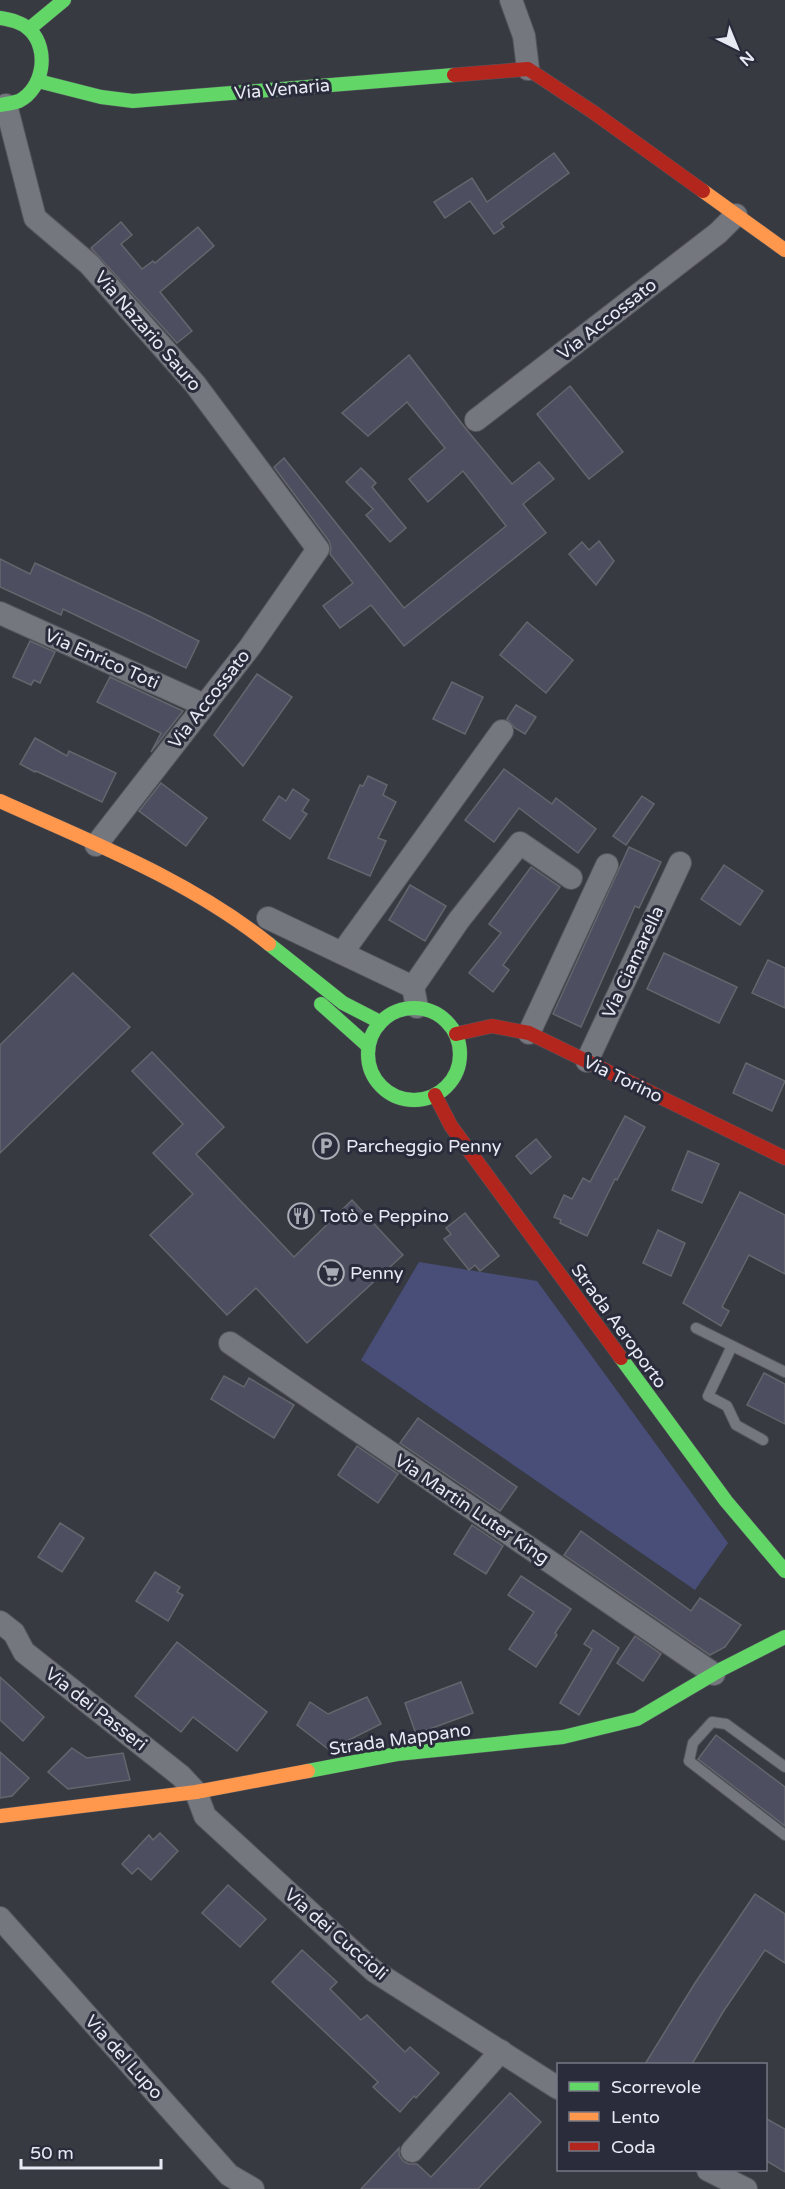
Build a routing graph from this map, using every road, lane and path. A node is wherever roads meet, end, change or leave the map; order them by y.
1 (64, 0) edge
2 (511, 0) edge
3 (0, 18) edge
4 (28, 29) junction
5 (528, 69) junction
6 (38, 81) junction
7 (3, 105) edge
8 (736, 214) junction
9 (785, 250) edge
10 (476, 420) dead end
11 (318, 549) joint
12 (0, 613) edge
13 (204, 705) junction
14 (501, 731) dead end
15 (0, 801) edge
16 (96, 845) junction
17 (680, 863) dead end
18 (607, 866) dead end
19 (571, 878) dead end
20 (268, 918) dead end
21 (342, 953) junction
22 (415, 997) junction
23 (314, 998) dead end
24 (380, 1022) junction
25 (529, 1033) junction
26 (456, 1034) junction
27 (368, 1046) junction
28 (587, 1061) junction
29 (435, 1095) junction
30 (785, 1158) edge
31 (696, 1328) dead end
32 (230, 1343) dead end
33 (732, 1346) junction
34 (785, 1372) edge
35 (763, 1440) dead end
36 (763, 1547) junction
37 (785, 1558) edge
38 (785, 1571) edge
39 (0, 1622) edge
40 (785, 1637) edge
41 (714, 1674) junction
42 (785, 1767) edge
43 (196, 1792) junction
44 (0, 1816) edge
45 (785, 1835) edge
46 (0, 1918) edge
47 (501, 2051) junction
48 (557, 2087) edge
49 (412, 2151) dead end
50 (712, 2171) edge
51 (253, 2189) edge
52 (746, 2189) edge

1 - 4 street
2 - 5 street
3 - 4 street
4 - 6 street
5 - 6 street, Via Venaria
5 - 8 street
6 - 7 street
7 - 11 street, Via Nazario Sauro
8 - 9 street
8 - 10 street, Via Accossato
11 - 13 street, Via Accossato
12 - 13 street, Via Enrico Toti
13 - 16 street, Via Accossato
14 - 21 street
15 - 16 street
16 - 24 street
17 - 28 street, Via Ciamarella
18 - 25 street
19 - 22 street
20 - 21 street
21 - 22 street
22 - 24 street
22 - 26 street
23 - 27 street
24 - 27 street
25 - 26 street, Via Torino
25 - 28 street, Via Torino
26 - 29 street
27 - 29 street
28 - 30 street, Via Torino
29 - 36 street, Strada Aeroporto
31 - 33 lane
32 - 41 street, Via Martin Luter King
33 - 34 lane
33 - 35 lane
36 - 37 street
36 - 38 street, Strada Aeroporto
39 - 43 street, Via dei Passeri
40 - 41 street, Strada Mappano
41 - 43 street, Strada Mappano
42 - 45 lane
43 - 44 street, Strada Mappano
43 - 47 street, Via dei Cuccioli
46 - 51 street, Via del Lupo
47 - 48 street, Via dei Cuccioli
47 - 49 street
50 - 52 street

